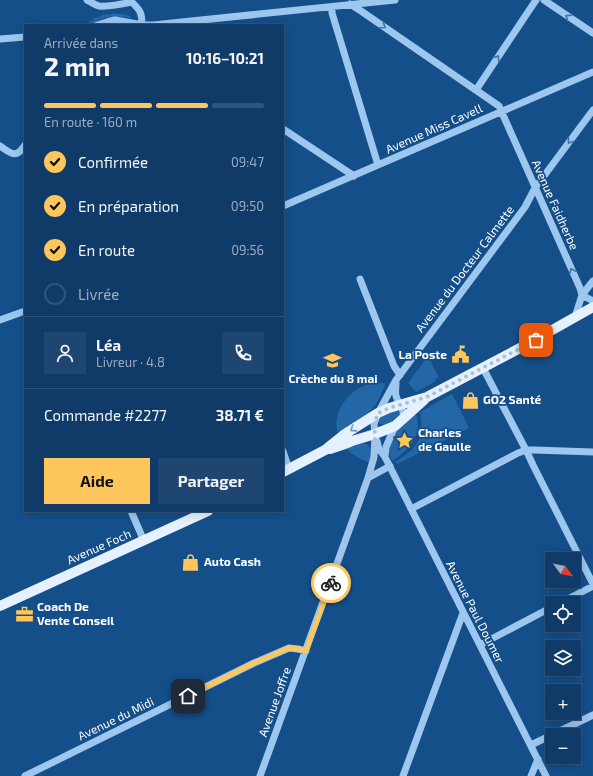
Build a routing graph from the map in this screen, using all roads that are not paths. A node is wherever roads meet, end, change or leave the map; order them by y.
1 (87, 0) edge
2 (394, 0) edge
3 (536, 0) edge
4 (544, 0) edge
5 (130, 1) edge
6 (341, 3) edge
7 (350, 4) junction
8 (332, 7) junction
9 (100, 24) edge
10 (137, 24) edge
11 (142, 24) edge
12 (160, 24) edge
13 (593, 34) edge
14 (24, 37) edge
15 (0, 39) edge
16 (593, 72) edge
17 (476, 90) junction
18 (593, 110) edge
19 (502, 111) junction
20 (284, 130) edge
21 (0, 146) edge
22 (24, 146) edge
23 (378, 165) junction
24 (354, 176) junction
25 (535, 188) junction
26 (284, 206) edge
27 (360, 279) dead end
28 (593, 281) edge
29 (582, 296) junction
30 (593, 301) edge
31 (593, 307) edge
32 (24, 311) edge
33 (575, 317) junction
34 (0, 320) edge
35 (483, 368) junction
36 (398, 377) junction
37 (427, 397) junction
38 (400, 405) junction
39 (378, 413) junction
40 (404, 418) junction
41 (395, 426) junction
42 (375, 434) junction
43 (325, 450) junction
44 (526, 450) junction
45 (593, 452) edge
46 (385, 457) junction
47 (284, 458) edge
48 (390, 466) junction
49 (286, 471) edge
50 (368, 478) junction
51 (411, 509) junction
52 (131, 512) edge
53 (206, 512) edge
54 (144, 541) junction
55 (593, 585) edge
56 (573, 596) edge
57 (0, 606) edge
58 (545, 611) edge
59 (464, 613) junction
60 (480, 645) junction
61 (306, 651) junction
62 (593, 715) edge
63 (530, 745) junction
64 (538, 759) junction
65 (25, 776) edge
66 (260, 776) edge
67 (403, 776) edge
68 (531, 776) edge
69 (546, 776) edge

1 - 5 street
2 - 7 street
17 -> 3 street
13 -> 4 street
5 - 11 street
6 - 7 street
6 - 8 street
7 -> 17 street
8 - 12 street
8 - 23 street
9 - 10 street
14 - 15 street
16 - 19 street, Avenue Miss Cavell
17 - 19 street
18 -> 25 street, Avenue du Docteur Calmette
19 - 23 street, Avenue Miss Cavell
19 - 25 street, Avenue Faidherbe
20 - 24 street
21 - 22 street
23 - 24 street, Avenue Miss Cavell
24 - 26 street, Avenue Miss Cavell
29 -> 25 street, Avenue Faidherbe
25 - 36 street, Avenue du Docteur Calmette
27 - 36 street
28 - 29 street
29 - 30 street
29 - 33 street
31 - 33 main road
32 - 34 street
33 - 35 main road
35 - 37 main road
35 - 44 street
36 - 38 street
36 - 39 street, Avenue du Docteur Calmette
37 - 38 main road
37 - 40 main road
38 - 39 main road
38 - 40 street
39 - 42 street, Avenue du Docteur Calmette
39 -> 43 main road
40 - 41 main road
41 - 42 main road
41 - 46 street
42 - 43 main road
42 - 46 street, Avenue Paul Doumer
42 - 50 street, Avenue Joffre
43 - 49 main road
44 - 45 street
44 - 51 street
44 - 55 street
46 - 48 street, Avenue Paul Doumer
47 - 49 street
48 - 50 street
48 - 51 street, Avenue Paul Doumer
50 - 61 street, Avenue Joffre
51 - 59 street, Avenue Paul Doumer
52 - 54 street
53 - 54 main road, Avenue Foch
54 - 57 main road, Avenue Foch
55 - 56 street
58 - 60 street
59 - 60 street, Avenue Paul Doumer
59 - 67 street
60 - 63 street, Avenue Paul Doumer
61 - 65 street, Avenue du Midi
61 - 66 street, Avenue Joffre
62 - 63 street
63 - 64 street, Avenue Paul Doumer
64 - 68 street
64 - 69 street, Avenue Paul Doumer

